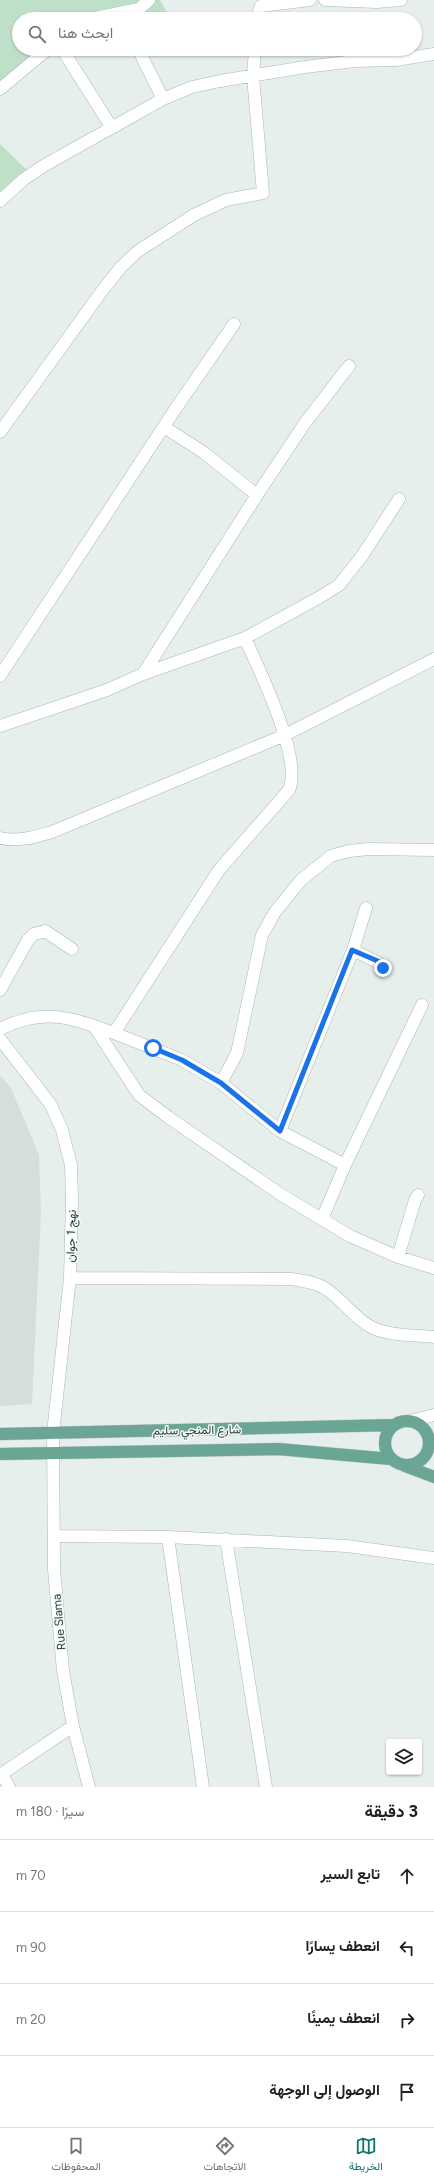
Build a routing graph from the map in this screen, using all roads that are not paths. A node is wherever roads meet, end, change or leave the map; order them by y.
1 (149, 0) edge
2 (310, 0) edge
3 (325, 0) edge
4 (402, 0) edge
5 (133, 12) edge
6 (259, 12) edge
7 (434, 54) edge
8 (40, 56) edge
9 (66, 56) edge
10 (142, 56) edge
11 (254, 56) edge
12 (421, 56) edge
13 (422, 56) edge
14 (253, 76) junction
15 (0, 89) edge
16 (163, 99) junction
17 (112, 128) junction
18 (0, 201) edge
19 (234, 324) dead end
20 (349, 366) dead end
21 (164, 427) junction
22 (0, 432) edge
23 (257, 495) junction
24 (399, 499) dead end
25 (245, 638) junction
26 (434, 658) edge
27 (143, 674) junction
28 (0, 676) edge
29 (0, 726) edge
30 (285, 735) junction
31 (0, 838) edge
32 (434, 850) edge
33 (366, 908) dead end
34 (72, 948) dead end
35 (352, 950) junction
36 (383, 968) dead end
37 (0, 990) edge
38 (422, 1004) dead end
39 (94, 1026) junction
40 (0, 1029) edge
41 (114, 1033) junction
42 (0, 1040) edge
43 (221, 1083) junction
44 (280, 1131) junction
45 (345, 1165) junction
46 (418, 1195) dead end
47 (322, 1219) junction
48 (398, 1257) junction
49 (434, 1268) edge
50 (70, 1278) junction
51 (434, 1337) edge
52 (434, 1415) edge
53 (409, 1421) junction
54 (394, 1425) junction
55 (53, 1433) junction
56 (0, 1434) edge
57 (432, 1445) edge
58 (52, 1453) junction
59 (0, 1454) edge
60 (391, 1459) junction
61 (404, 1465) junction
62 (434, 1477) edge
63 (54, 1536) junction
64 (168, 1537) junction
65 (226, 1539) junction
66 (434, 1558) edge
67 (73, 1726) junction
68 (1, 1774) edge
69 (8, 1787) edge
70 (89, 1787) edge
71 (204, 1787) edge
72 (266, 1787) edge

1 - 5 street
2 - 6 street
3 - 4 street
7 - 13 street
8 - 15 street
9 - 17 street
10 - 16 street
11 - 14 street
12 - 14 street
14 - 16 street
14 - 22 street
16 - 17 street
17 - 18 street
19 - 21 street
20 - 23 street
21 - 23 street
21 - 28 street
23 - 27 street
24 - 25 street
25 - 27 street
25 - 30 street
26 - 30 street
27 - 29 street
30 - 31 street
30 - 41 street
32 - 43 street
33 - 35 street
34 - 37 street
35 - 36 street
35 - 44 street
38 - 45 street
39 - 40 street
39 - 41 street
39 - 47 street
41 - 43 street
42 - 50 street, نهج 1 جوان
43 - 44 street
44 - 45 street
45 - 47 street
46 - 48 street
47 - 48 street
48 - 49 street
50 - 51 street
50 - 55 street, نهج 1 جوان
52 - 53 street
53 - 54 main road
53 - 57 main road
54 - 55 main road, شارع المنجي سليم
54 - 60 main road
55 - 56 main road, شارع المنجي سليم
55 - 58 street, نهج 1 جوان
57 - 61 main road
58 - 59 main road, شارع المنجي سليم
58 - 60 main road, شارع المنجي سليم
58 - 63 street, Rue Slama
60 - 61 main road
61 - 62 main road
63 - 64 street
63 - 67 street, Rue Slama
64 - 65 street
64 - 71 street
65 - 66 street
65 - 72 street
67 - 68 street
67 - 70 street, Rue Slama
68 - 69 street

